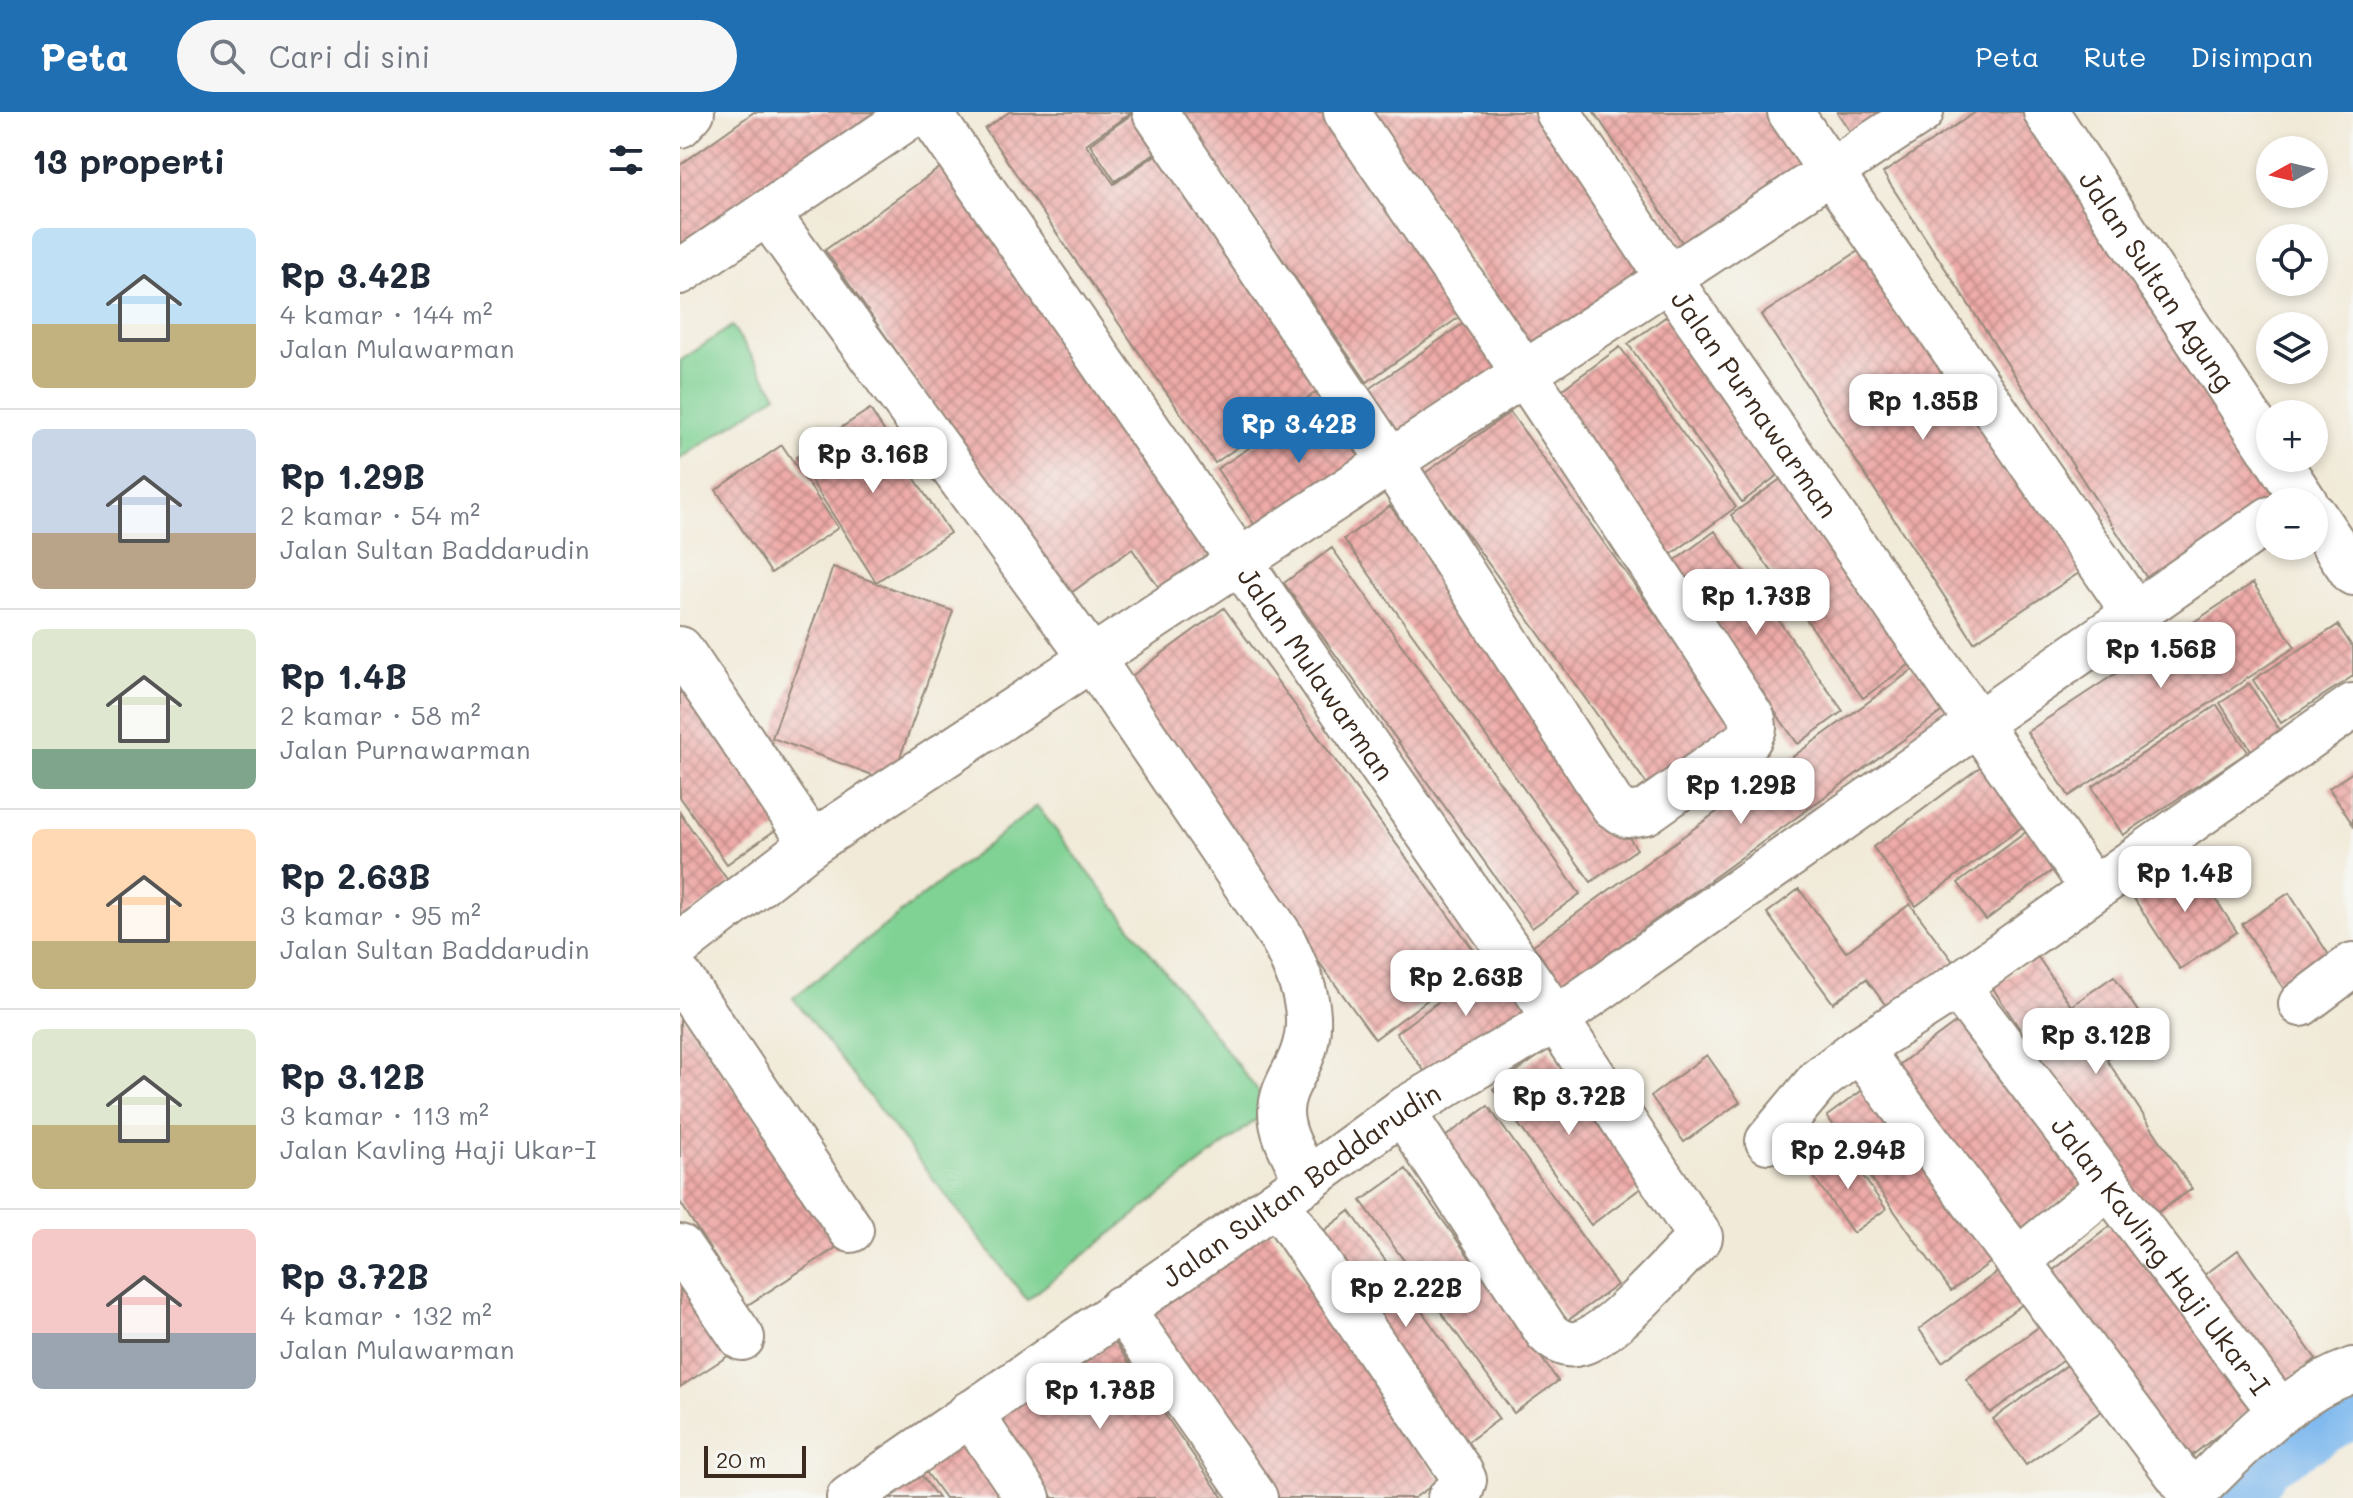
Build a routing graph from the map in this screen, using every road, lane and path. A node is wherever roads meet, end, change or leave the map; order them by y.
1 (692, 112) edge
2 (916, 112) edge
3 (929, 112) edge
4 (1155, 112) edge
5 (1346, 112) edge
6 (1558, 112) edge
7 (1790, 112) edge
8 (1921, 112) edge
9 (2046, 112) edge
10 (680, 125) edge
11 (1831, 172) junction
12 (767, 213) junction
13 (680, 272) edge
14 (1669, 279) junction
15 (1525, 374) junction
16 (2256, 428) edge
17 (1391, 462) junction
18 (2256, 534) edge
19 (2328, 544) edge
20 (1242, 561) junction
21 (2353, 573) edge
22 (2135, 614) junction
23 (680, 649) edge
24 (1092, 659) junction
25 (2353, 706) edge
26 (1978, 723) junction
27 (812, 843) junction
28 (2093, 889) junction
29 (680, 945) edge
30 (2353, 965) edge
31 (680, 977) edge
32 (1957, 986) junction
33 (2301, 1004) dead end
34 (1556, 1019) junction
35 (1859, 1049) junction
36 (1402, 1111) junction
37 (1768, 1141) dead end
38 (2109, 1186) junction
39 (1292, 1192) junction
40 (851, 1230) dead end
41 (680, 1247) edge
42 (2017, 1261) junction
43 (1121, 1308) junction
44 (742, 1338) dead end
45 (2353, 1370) edge
46 (2279, 1410) junction
47 (970, 1413) junction
48 (1455, 1484) edge
49 (849, 1498) edge
50 (1028, 1498) edge
51 (1255, 1498) edge

1 - 10 street
2 - 12 street
3 - 20 street, Jalan Mulawarman
4 - 17 street
5 - 15 street
6 - 14 street, Jalan Purnawarman
7 - 11 street
8 - 11 street
9 - 16 street, Jalan Sultan Agung
11 - 14 street
11 - 22 street
12 - 13 street
12 - 24 street
14 - 15 street
14 - 26 street, Jalan Purnawarman
15 - 17 street
15 - 17 street
17 - 20 street
18 - 22 street, Jalan Sultan Baddarudin
19 - 21 street
20 - 24 street
20 - 34 street, Jalan Mulawarman
22 - 26 street, Jalan Sultan Baddarudin
23 - 27 street
24 - 27 street
24 - 39 street
25 - 28 street
26 - 28 street, Jalan Purnawarman
26 - 34 street, Jalan Sultan Baddarudin
27 - 29 street
28 - 32 street
30 - 33 street
31 - 40 street
32 - 35 street
32 - 38 street, Jalan Kavling Haji Ukar-I
34 - 36 street, Jalan Sultan Baddarudin
34 - 36 street, Jalan Mulawarman
35 - 37 street
35 - 42 street
36 - 39 street, Jalan Sultan Baddarudin
38 - 42 street
38 - 46 street, Jalan Kavling Haji Ukar-I
39 - 43 street, Jalan Sultan Baddarudin
39 - 48 street
41 - 44 street
42 - 46 street
43 - 47 street, Jalan Sultan Baddarudin
43 - 51 street
45 - 46 street
47 - 49 street, Jalan Sultan Baddarudin
47 - 50 street

